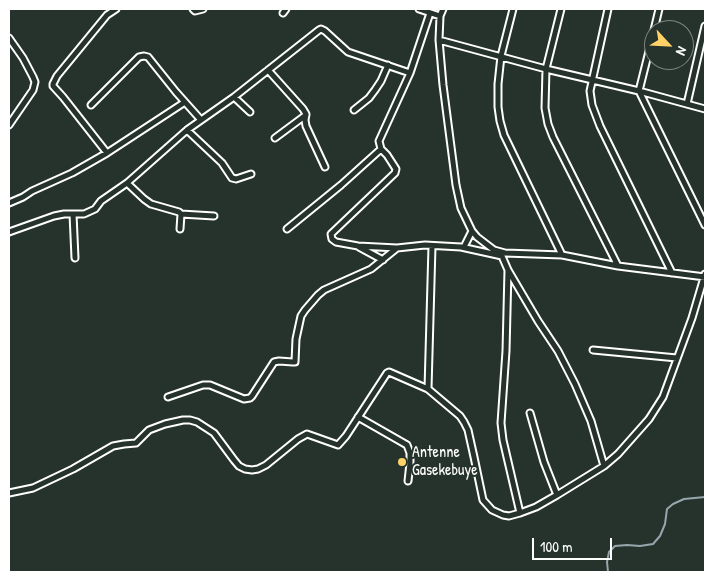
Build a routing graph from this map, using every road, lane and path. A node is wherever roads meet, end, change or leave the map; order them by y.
1 (116, 9) edge
2 (193, 9) edge
3 (203, 9) edge
4 (419, 9) edge
5 (443, 9) edge
6 (513, 9) edge
7 (561, 9) edge
8 (608, 9) edge
9 (430, 13) junction
10 (440, 16) junction
11 (705, 26) edge
12 (9, 38) edge
13 (439, 40) junction
14 (500, 56) junction
15 (388, 65) junction
16 (546, 69) junction
17 (268, 70) junction
18 (644, 70) edge
19 (410, 73) junction
20 (592, 80) junction
21 (639, 91) junction
22 (234, 97) junction
23 (185, 102) junction
24 (687, 104) junction
25 (91, 105) dead end
26 (705, 109) edge
27 (354, 110) dead end
28 (250, 112) dead end
29 (306, 114) junction
30 (201, 120) junction
31 (9, 125) edge
32 (187, 130) junction
33 (275, 138) dead end
34 (381, 149) junction
35 (107, 153) junction
36 (325, 167) dead end
37 (250, 174) dead end
38 (127, 183) junction
39 (9, 203) edge
40 (73, 214) junction
41 (181, 214) junction
42 (214, 216) dead end
43 (705, 225) edge
44 (180, 228) dead end
45 (287, 229) dead end
46 (472, 231) junction
47 (9, 232) edge
48 (477, 237) junction
49 (358, 246) junction
50 (432, 246) junction
51 (464, 247) junction
52 (397, 248) junction
53 (472, 249) junction
54 (501, 254) junction
55 (562, 255) junction
56 (75, 258) dead end
57 (383, 260) junction
58 (618, 266) junction
59 (508, 270) junction
60 (672, 273) junction
61 (705, 275) edge
62 (593, 350) dead end
63 (677, 358) junction
64 (428, 389) junction
65 (168, 397) dead end
66 (530, 414) dead end
67 (358, 417) junction
68 (604, 466) junction
69 (408, 481) dead end
70 (9, 493) edge
71 (557, 495) junction
72 (520, 513) junction

1 - 35 street
2 - 3 street
4 - 9 street
5 - 10 street
6 - 14 street
7 - 16 street
8 - 20 street
9 - 10 street
9 - 19 street
10 - 13 street
11 - 24 street
12 - 31 street
13 - 14 street
13 - 46 street
14 - 16 street
14 - 55 street
15 - 17 street
15 - 19 street
15 - 27 street
16 - 20 street
16 - 58 street
17 - 22 street
17 - 29 street
18 - 21 street
19 - 34 street
20 - 21 street
20 - 60 street
21 - 24 street
21 - 43 street
22 - 28 street
22 - 30 street
23 - 25 street
23 - 30 street
23 - 35 street
24 - 26 street
29 - 33 street
29 - 36 street
30 - 32 street
32 - 37 street
32 - 38 street
34 - 45 street
34 - 49 street
35 - 39 street
38 - 40 street
38 - 41 street
40 - 47 street
40 - 56 street
41 - 42 street
41 - 44 street
46 - 48 street
46 - 51 street
48 - 53 street
48 - 54 street
49 - 52 street
49 - 57 street
50 - 51 street
50 - 52 street
50 - 64 street
51 - 53 street
52 - 57 street
53 - 54 street
54 - 55 street
54 - 59 street
55 - 58 street
57 - 65 street
58 - 60 street
59 - 68 street
59 - 72 street
60 - 61 street
61 - 63 street
62 - 63 street
63 - 68 street
64 - 67 street
64 - 72 street
66 - 71 street
67 - 69 street
67 - 70 street
68 - 71 street
71 - 72 street

